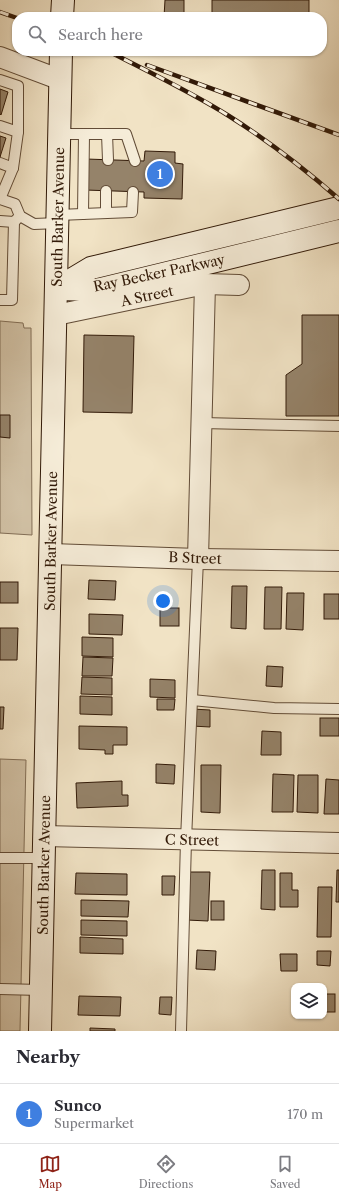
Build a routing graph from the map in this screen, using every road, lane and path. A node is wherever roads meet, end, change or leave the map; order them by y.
1 (63, 0) edge
2 (62, 12) edge
3 (61, 56) edge
4 (0, 57) edge
5 (0, 80) edge
6 (61, 80) junction
7 (0, 126) edge
8 (18, 132) junction
9 (60, 134) junction
10 (84, 134) junction
11 (107, 134) junction
12 (108, 160) dead end
13 (135, 161) dead end
14 (0, 163) edge
15 (13, 168) junction
16 (106, 191) dead end
17 (133, 192) dead end
18 (0, 199) edge
19 (339, 208) edge
20 (106, 213) junction
21 (83, 214) junction
22 (17, 219) junction
23 (58, 219) junction
24 (0, 221) edge
25 (339, 231) edge
26 (205, 284) junction
27 (239, 285) dead end
28 (56, 289) junction
29 (0, 300) edge
30 (56, 315) junction
31 (202, 423) junction
32 (339, 426) edge
33 (51, 554) junction
34 (198, 559) junction
35 (339, 562) edge
36 (192, 700) junction
37 (339, 709) edge
38 (44, 836) junction
39 (186, 840) junction
40 (339, 843) edge
41 (0, 858) edge
42 (44, 858) junction
43 (0, 989) edge
44 (41, 990) junction
45 (40, 1031) edge
46 (181, 1031) edge

1 - 2 main road
3 - 6 main road, South Barker Avenue
4 - 6 street
5 - 8 lane
6 - 9 main road, South Barker Avenue
7 - 8 lane
8 - 15 lane
9 - 10 lane
9 - 23 main road, South Barker Avenue
10 - 11 lane
10 - 21 lane
11 - 12 lane
11 - 13 lane
14 - 15 lane
15 - 18 lane
16 - 20 lane
17 - 20 lane
18 - 22 lane
19 - 28 main road, Ray Becker Parkway
20 - 21 lane
21 - 23 lane
22 - 23 lane
22 - 24 lane
22 - 29 lane
23 - 28 main road, South Barker Avenue
25 - 28 main road, Ray Becker Parkway
26 - 27 street, A Street
26 - 30 street, A Street
26 - 31 street
28 - 30 main road, South Barker Avenue
30 - 33 main road, South Barker Avenue
31 - 32 lane
31 - 34 street
33 - 34 street, B Street
33 - 38 main road, South Barker Avenue
34 - 35 street, B Street
34 - 36 lane
36 - 37 lane
36 - 39 lane
38 - 39 street, C Street
38 - 42 main road, South Barker Avenue
39 - 40 street, C Street
39 - 46 lane
41 - 42 lane
42 - 44 main road, South Barker Avenue
43 - 44 lane
44 - 45 main road, South Barker Avenue

